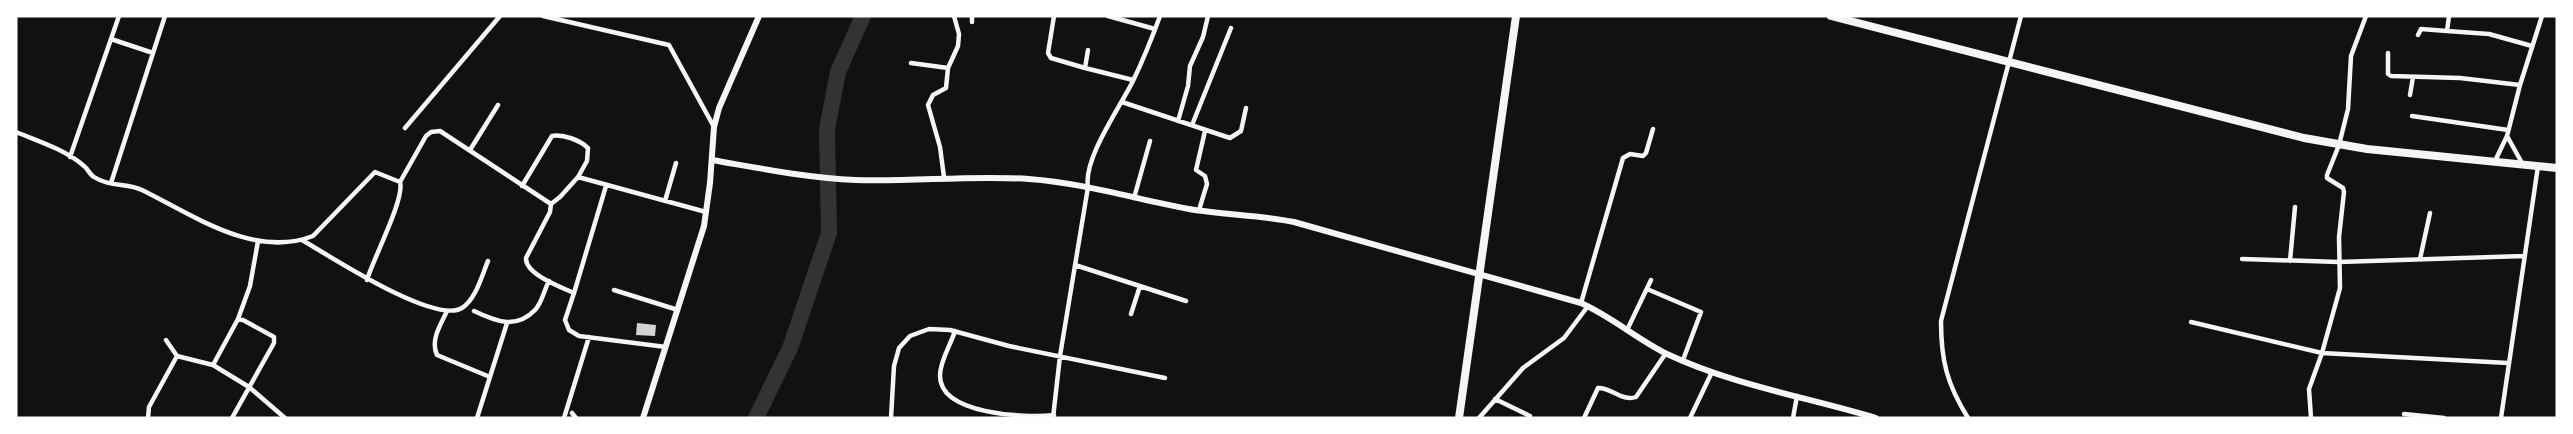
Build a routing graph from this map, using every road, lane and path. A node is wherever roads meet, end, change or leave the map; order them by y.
1 (119, 16) edge
2 (165, 16) edge
3 (500, 16) edge
4 (543, 16) edge
5 (759, 16) edge
6 (954, 16) edge
7 (1054, 16) edge
8 (1108, 16) edge
9 (1160, 16) edge
10 (1208, 16) edge
11 (1516, 16) edge
12 (1831, 16) edge
13 (2021, 16) edge
14 (2366, 16) edge
15 (2450, 16) edge
16 (2542, 16) edge
17 (1231, 28) dead end
18 (1155, 29) junction
19 (2448, 31) junction
20 (2418, 35) dead end
21 (112, 39) junction
22 (2532, 46) junction
23 (1088, 50) dead end
24 (153, 53) junction
25 (2388, 53) dead end
26 (911, 63) dead end
27 (2009, 64) junction
28 (948, 68) junction
29 (1085, 68) junction
30 (2413, 77) junction
31 (1133, 80) junction
32 (2520, 85) junction
33 (2410, 95) dead end
34 (1122, 102) junction
35 (498, 105) dead end
36 (1246, 108) dead end
37 (2412, 116) dead end
38 (1178, 121) junction
39 (1192, 125) junction
40 (714, 127) junction
41 (405, 128) dead end
42 (1653, 129) dead end
43 (2508, 130) junction
44 (1205, 131) junction
45 (16, 132) edge
46 (2507, 136) junction
47 (1150, 141) dead end
48 (2339, 145) junction
49 (470, 150) junction
50 (70, 157) junction
51 (712, 160) junction
52 (2495, 161) junction
53 (676, 163) dead end
54 (2522, 164) junction
55 (2538, 166) junction
56 (2557, 168) edge
57 (578, 176) junction
58 (944, 177) junction
59 (400, 182) junction
60 (111, 184) junction
61 (522, 186) junction
62 (606, 186) junction
63 (1088, 187) junction
64 (1134, 198) junction
65 (665, 201) junction
66 (550, 204) junction
67 (2295, 206) dead end
68 (1199, 210) junction
69 (706, 212) junction
70 (2430, 213) dead end
71 (258, 240) junction
72 (302, 240) junction
73 (2524, 256) junction
74 (2242, 258) dead end
75 (2420, 258) junction
76 (488, 261) dead end
77 (2290, 261) junction
78 (2339, 262) junction
79 (1075, 265) junction
80 (1480, 275) junction
81 (367, 280) junction
82 (1652, 280) dead end
83 (549, 281) junction
84 (1140, 286) junction
85 (1647, 289) junction
86 (614, 290) dead end
87 (574, 293) junction
88 (1186, 301) dead end
89 (1585, 305) junction
90 (678, 310) junction
91 (447, 311) junction
92 (474, 312) dead end
93 (1131, 314) dead end
94 (238, 319) junction
95 (2191, 322) dead end
96 (507, 323) junction
97 (1628, 328) junction
98 (956, 331) junction
99 (589, 337) junction
100 (166, 340) dead end
101 (666, 347) junction
102 (1666, 353) junction
103 (2322, 354) junction
104 (177, 356) junction
105 (1060, 356) junction
106 (1683, 360) junction
107 (2508, 363) junction
108 (213, 365) junction
109 (1712, 372) junction
110 (490, 377) junction
111 (1165, 378) dead end
112 (249, 388) junction
113 (1797, 396) junction
114 (1495, 399) junction
115 (572, 413) dead end
116 (2404, 414) dead end
117 (1053, 416) edge
118 (1530, 416) dead end
119 (148, 418) edge
120 (232, 418) edge
121 (285, 418) edge
122 (477, 418) edge
123 (564, 418) edge
124 (576, 418) edge
125 (643, 418) edge
126 (891, 418) edge
127 (1459, 418) edge
128 (1479, 418) edge
129 (1584, 418) edge
130 (1690, 418) edge
131 (1793, 418) edge
132 (1874, 418) edge
133 (1968, 418) edge
134 (2311, 418) edge
135 (2444, 418) edge
136 (2501, 418) edge

1 - 21 street
2 - 24 street
3 - 41 street
4 - 40 street
5 - 40 main road
6 - 28 street
7 - 29 street
8 - 18 street
9 - 18 street
10 - 38 street
11 - 80 main road
12 - 27 main road
13 - 27 street
14 - 48 street
15 - 19 street
16 - 22 street
17 - 39 street
18 - 31 street
19 - 20 street
19 - 22 street
21 - 24 street
21 - 50 street
22 - 32 street
23 - 29 street
24 - 60 street
25 - 30 street
26 - 28 street
27 - 48 main road
27 - 133 street
28 - 58 street
29 - 31 street
30 - 32 street
30 - 33 street
31 - 34 street
32 - 43 street
34 - 38 street
34 - 63 street
35 - 49 street
36 - 44 street
37 - 43 street
38 - 39 street
39 - 44 street
40 - 51 main road
42 - 89 street
43 - 46 street
44 - 68 street
45 - 50 street
46 - 52 street
46 - 54 street
47 - 64 street
48 - 52 main road
48 - 78 street
49 - 59 street
49 - 61 street
50 - 60 street
51 - 58 main road
51 - 69 main road
52 - 54 main road
53 - 65 street
54 - 55 main road
55 - 56 main road
55 - 73 street
57 - 61 street
57 - 62 street
57 - 66 street
58 - 63 main road
59 - 72 street
59 - 81 street
60 - 71 street
61 - 66 street
62 - 65 street
62 - 87 street
63 - 64 main road
63 - 79 street
64 - 68 main road
65 - 69 street
66 - 83 street
67 - 77 street
68 - 80 main road
69 - 90 main road
70 - 75 street
71 - 72 street
71 - 94 street
72 - 81 street
73 - 75 street
73 - 107 street
74 - 77 street
75 - 78 street
76 - 91 street
77 - 78 street
78 - 103 street
79 - 84 street
79 - 105 street
80 - 89 main road
80 - 127 main road
81 - 91 street
82 - 85 street
83 - 87 street
83 - 96 street
84 - 88 street
84 - 93 street
85 - 97 street
85 - 106 street
86 - 90 street
87 - 99 street
89 - 97 main road
89 - 114 street
90 - 101 main road
91 - 110 street
92 - 96 street
94 - 108 street
94 - 112 street
95 - 103 street
96 - 110 street
97 - 102 main road
98 - 105 street
98 - 117 street
98 - 126 street
99 - 101 street
99 - 123 street
100 - 104 street
101 - 125 main road
102 - 106 main road
102 - 129 street
103 - 107 street
103 - 134 street
104 - 108 street
104 - 119 street
105 - 111 street
105 - 117 street
106 - 109 main road
107 - 136 street
108 - 112 street
109 - 113 main road
109 - 130 street
110 - 122 street
112 - 120 street
112 - 121 street
113 - 131 street
113 - 132 main road
114 - 118 street
114 - 128 street
115 - 124 street
116 - 135 street

